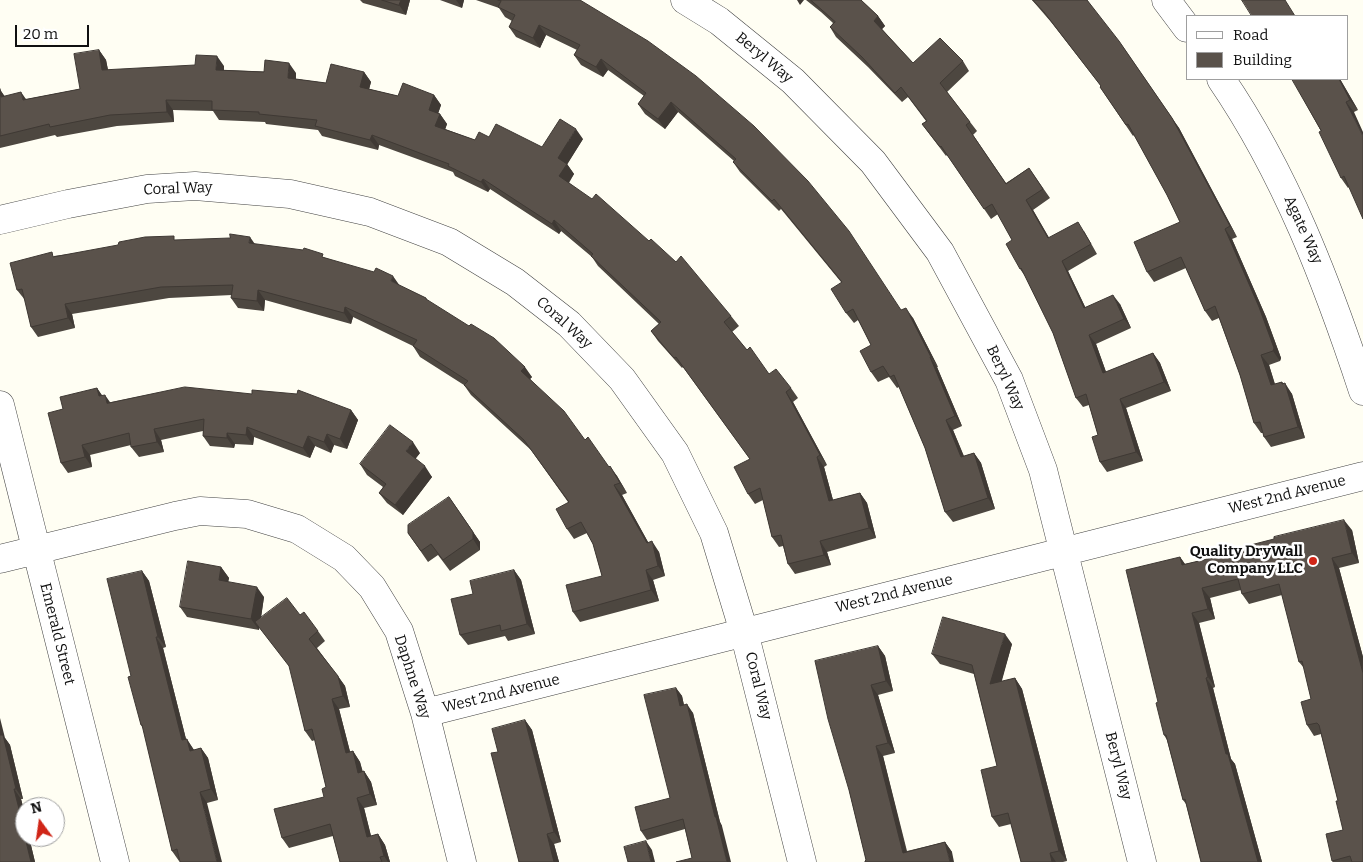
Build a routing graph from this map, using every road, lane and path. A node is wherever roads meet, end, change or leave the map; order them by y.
1 (685, 0) edge
2 (1166, 0) edge
3 (1186, 27) edge
4 (1222, 80) edge
5 (0, 220) edge
6 (1363, 391) edge
7 (0, 405) edge
8 (1363, 476) edge
9 (36, 550) junction
10 (1064, 551) junction
11 (0, 559) edge
12 (744, 632) junction
13 (425, 713) junction
14 (115, 862) edge
15 (462, 862) edge
16 (802, 862) edge
17 (1142, 862) edge

1 - 10 street, Beryl Way
2 - 3 street
4 - 6 street, Agate Way
5 - 12 street, Coral Way
7 - 9 street, Emerald Street
8 - 10 street, West 2nd Avenue
9 - 11 street, Daphne Way
9 - 13 street, Daphne Way
9 - 14 street, Emerald Street
10 - 12 street, West 2nd Avenue
10 - 17 street, Beryl Way
12 - 13 street, West 2nd Avenue
12 - 16 street, Coral Way
13 - 15 street, Daphne Way

